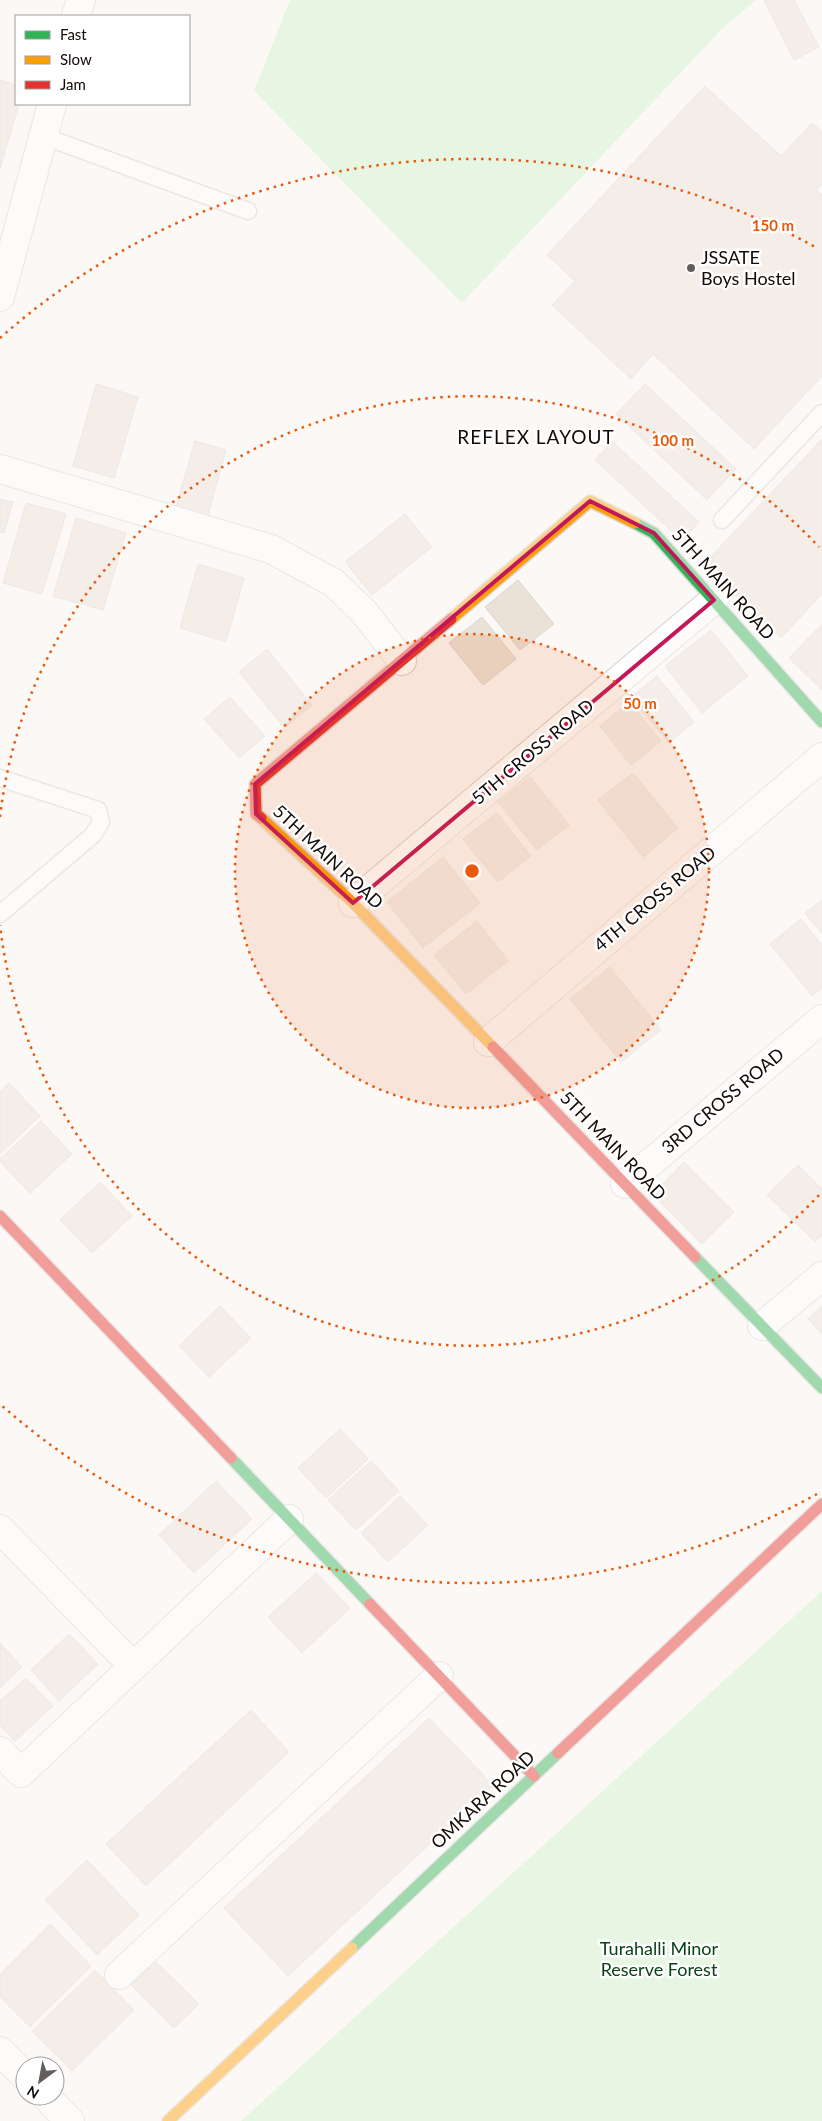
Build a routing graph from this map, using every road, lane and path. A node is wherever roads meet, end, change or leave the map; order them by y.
1 (81, 0) edge
2 (76, 15) edge
3 (52, 105) edge
4 (43, 136) junction
5 (248, 211) dead end
6 (9, 224) edge
7 (0, 297) edge
8 (822, 413) edge
9 (0, 469) edge
10 (722, 520) dead end
11 (714, 600) junction
12 (402, 660) junction
13 (822, 722) edge
14 (822, 757) edge
15 (0, 778) edge
16 (353, 903) junction
17 (0, 914) edge
18 (822, 1018) edge
19 (488, 1042) junction
20 (624, 1184) junction
21 (0, 1216) edge
22 (822, 1276) edge
23 (762, 1326) junction
24 (822, 1388) edge
25 (822, 1504) edge
26 (289, 1519) junction
27 (0, 1529) edge
28 (133, 1666) junction
29 (439, 1676) junction
30 (0, 1751) edge
31 (534, 1776) junction
32 (119, 1975) dead end
33 (0, 2050) edge
34 (15, 2066) edge
35 (55, 2106) edge
36 (70, 2121) edge
37 (168, 2121) edge

1 - 2 street
3 - 4 street
4 - 5 lane
4 - 6 street
6 - 7 street
8 - 10 lane
9 - 12 street
11 - 12 street, 5TH MAIN ROAD
11 - 13 street, 5TH MAIN ROAD
11 - 16 street, 5TH CROSS ROAD
12 - 16 street, 5TH MAIN ROAD
14 - 19 street, 4TH CROSS ROAD
15 - 17 lane
16 - 19 street, 5TH MAIN ROAD
18 - 20 street, 3RD CROSS ROAD
19 - 20 street, 5TH MAIN ROAD
20 - 23 street, 5TH MAIN ROAD
21 - 26 street
22 - 23 street
23 - 24 street, 5TH MAIN ROAD
25 - 31 street, OMKARA ROAD
26 - 28 street
26 - 29 street
27 - 28 street
28 - 30 street
29 - 31 street
29 - 32 street
31 - 37 street, OMKARA ROAD
33 - 34 street
35 - 36 street

